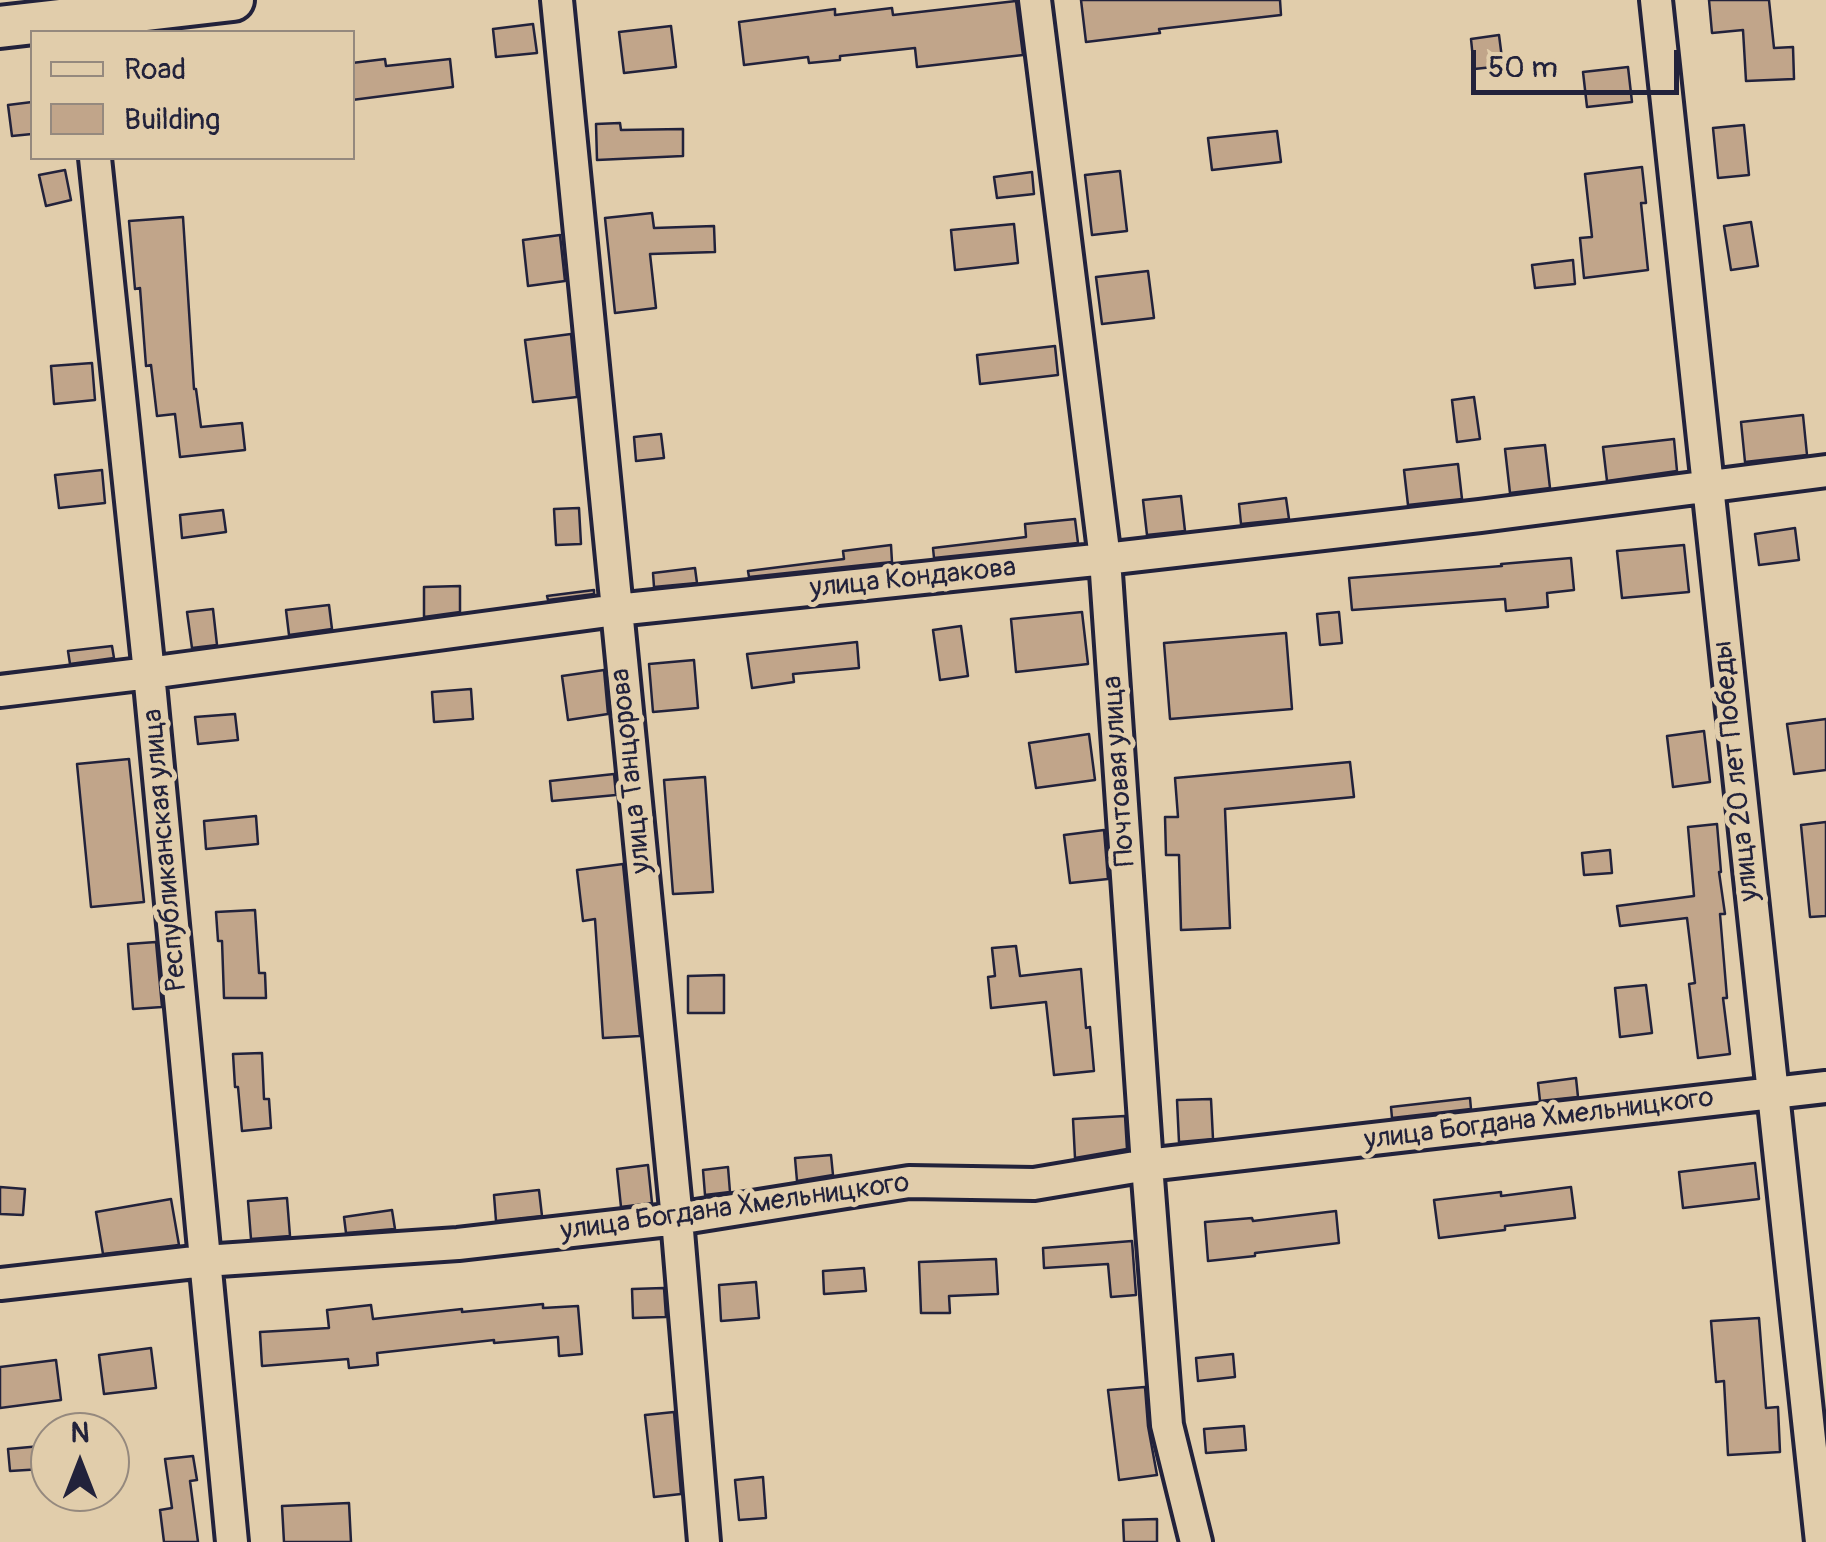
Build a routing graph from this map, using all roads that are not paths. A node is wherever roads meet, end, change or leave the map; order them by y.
1 (233, 0) edge
2 (557, 0) edge
3 (1035, 0) edge
4 (1656, 0) edge
5 (80, 16) edge
6 (0, 27) edge
7 (94, 160) edge
8 (1826, 471) edge
9 (1706, 486) junction
10 (1105, 559) junction
11 (616, 610) junction
12 (149, 673) junction
13 (0, 691) edge
14 (1826, 1087) edge
15 (1773, 1093) junction
16 (1147, 1165) junction
17 (677, 1219) junction
18 (204, 1260) junction
19 (0, 1284) edge
20 (232, 1542) edge
21 (704, 1542) edge
22 (1196, 1542) edge
23 (1820, 1542) edge

1 - 5 street
2 - 11 street, улица Танцорова
3 - 10 street, Почтовая улица
4 - 9 street, улица 20 лет Победы
5 - 6 street
7 - 12 street, Республиканская улица
8 - 9 street, улица Кондакова
9 - 10 street, улица Кондакова
9 - 15 street, улица 20 лет Победы
10 - 11 street, улица Кондакова
10 - 16 street, Почтовая улица
11 - 12 street, улица Кондакова
11 - 17 street, улица Танцорова
12 - 13 street, улица Кондакова
12 - 18 street, Республиканская улица
14 - 15 street, улица Богдана Хмельницкого
15 - 16 street, улица Богдана Хмельницкого
15 - 23 street, улица 20 лет Победы
16 - 17 street, улица Богдана Хмельницкого
16 - 22 street, Почтовая улица
17 - 18 street, улица Богдана Хмельницкого
17 - 21 street, улица Танцорова
18 - 19 street, улица Богдана Хмельницкого
18 - 20 street, Республиканская улица

